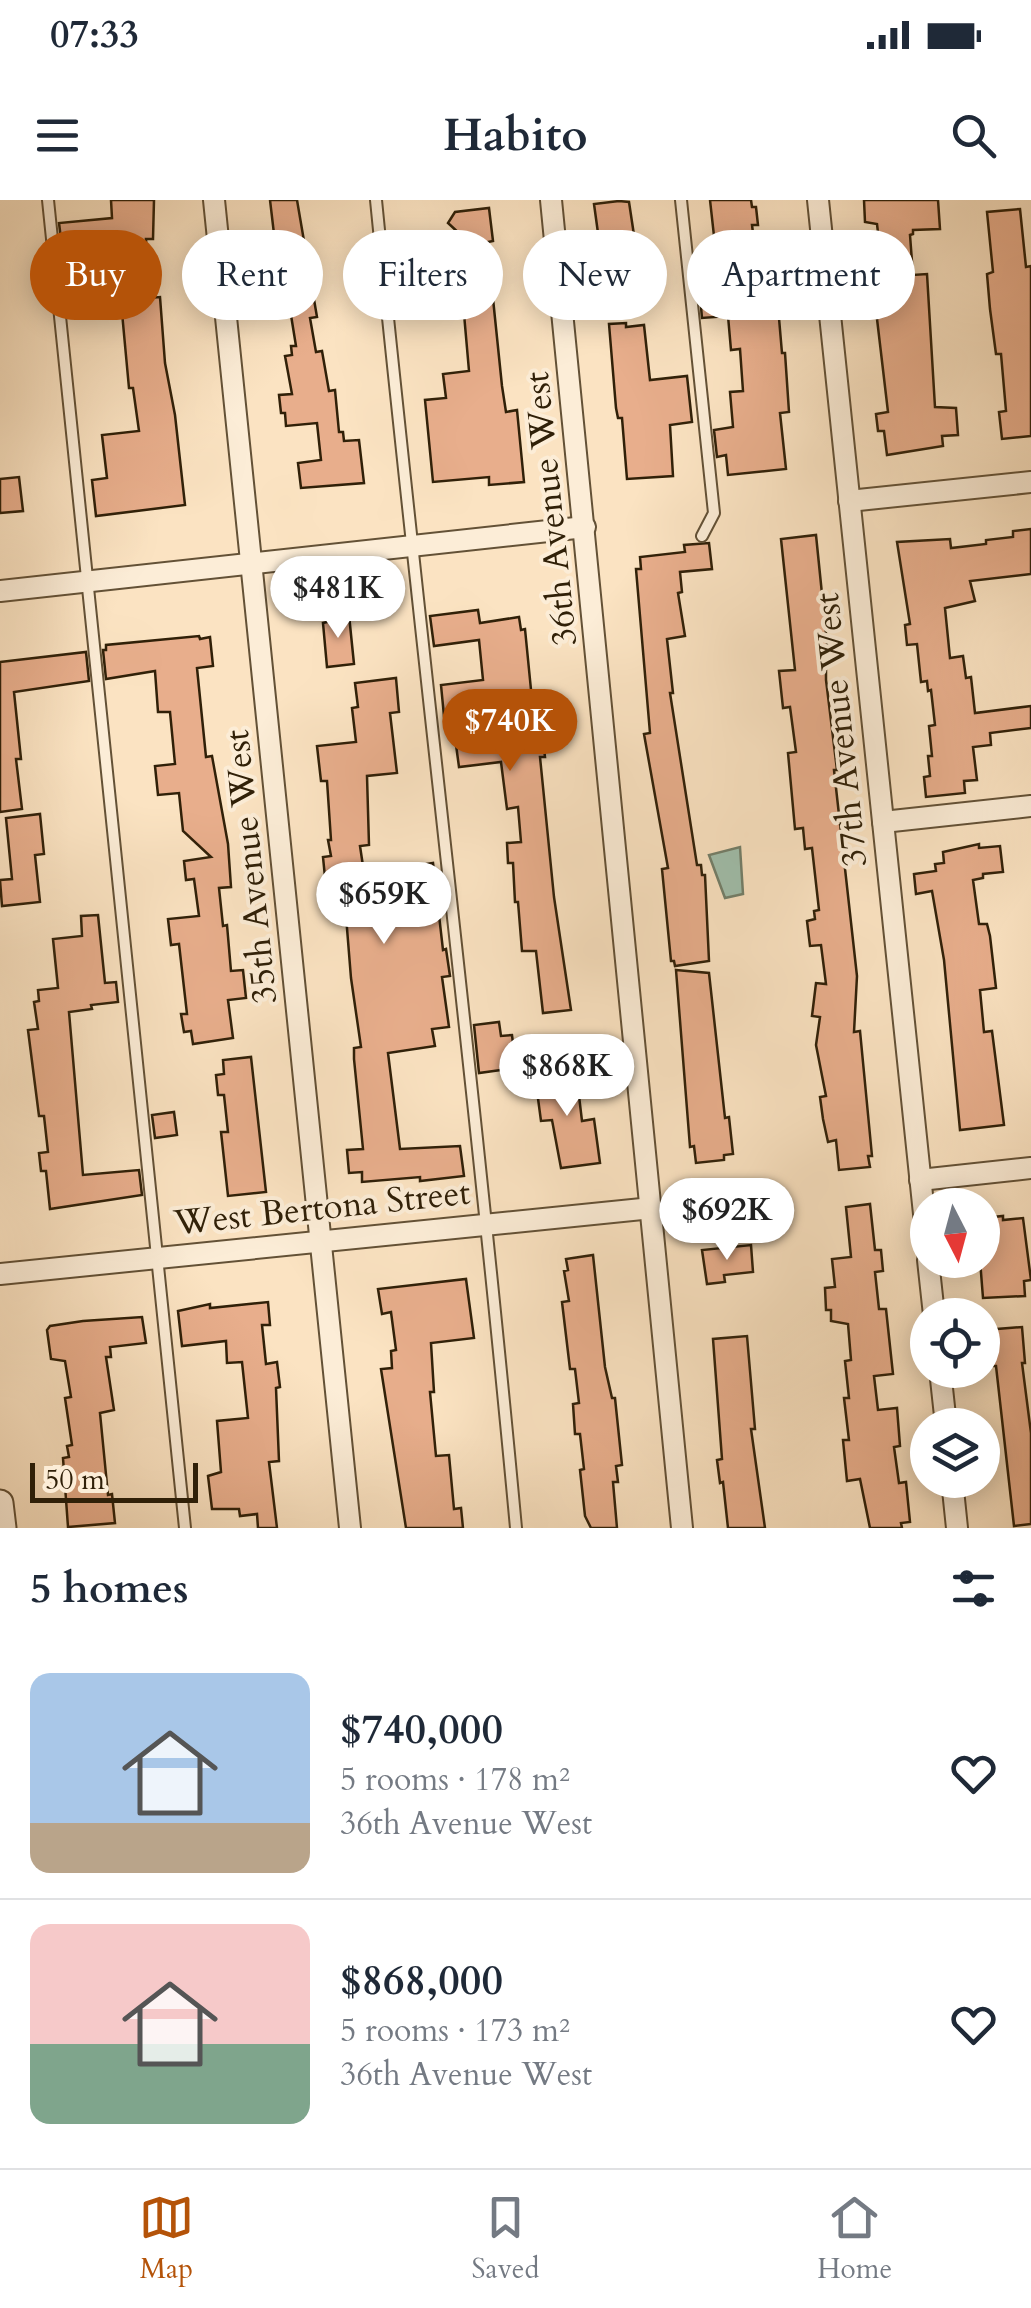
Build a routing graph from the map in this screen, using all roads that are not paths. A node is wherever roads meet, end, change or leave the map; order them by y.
1 (48, 200) edge
2 (214, 200) edge
3 (376, 200) edge
4 (551, 200) edge
5 (681, 200) edge
6 (818, 200) edge
7 (1031, 482) edge
8 (849, 501) junction
9 (585, 527) junction
10 (702, 536) dead end
11 (410, 545) junction
12 (252, 564) junction
13 (88, 581) junction
14 (0, 590) edge
15 (1031, 806) edge
16 (883, 822) junction
17 (1031, 1168) edge
18 (920, 1180) junction
19 (921, 1188) edge
20 (652, 1208) junction
21 (488, 1222) junction
22 (321, 1240) junction
23 (158, 1258) junction
24 (0, 1274) edge
25 (954, 1498) edge
26 (0, 1503) edge
27 (3, 1528) edge
28 (185, 1528) edge
29 (350, 1528) edge
30 (516, 1528) edge
31 (682, 1528) edge
32 (957, 1528) edge

1 - 13 lane
2 - 12 street, 35th Avenue West
3 - 11 lane
4 - 9 street, 36th Avenue West
5 - 10 lane
6 - 8 street, 37th Avenue West
7 - 8 street
8 - 16 street, 37th Avenue West
9 - 11 street
9 - 20 street, 36th Avenue West
11 - 12 street
11 - 21 lane
12 - 13 street
12 - 22 street, 35th Avenue West
13 - 14 street
13 - 23 lane
15 - 16 street
16 - 18 street, 37th Avenue West
17 - 18 street
18 - 19 street, 37th Avenue West
20 - 21 street, West Bertona Street
20 - 31 street, 36th Avenue West
21 - 22 street, West Bertona Street
21 - 30 lane
22 - 23 street, West Bertona Street
22 - 29 street, 35th Avenue West
23 - 24 street, West Bertona Street
23 - 28 lane
25 - 32 street
26 - 27 street

